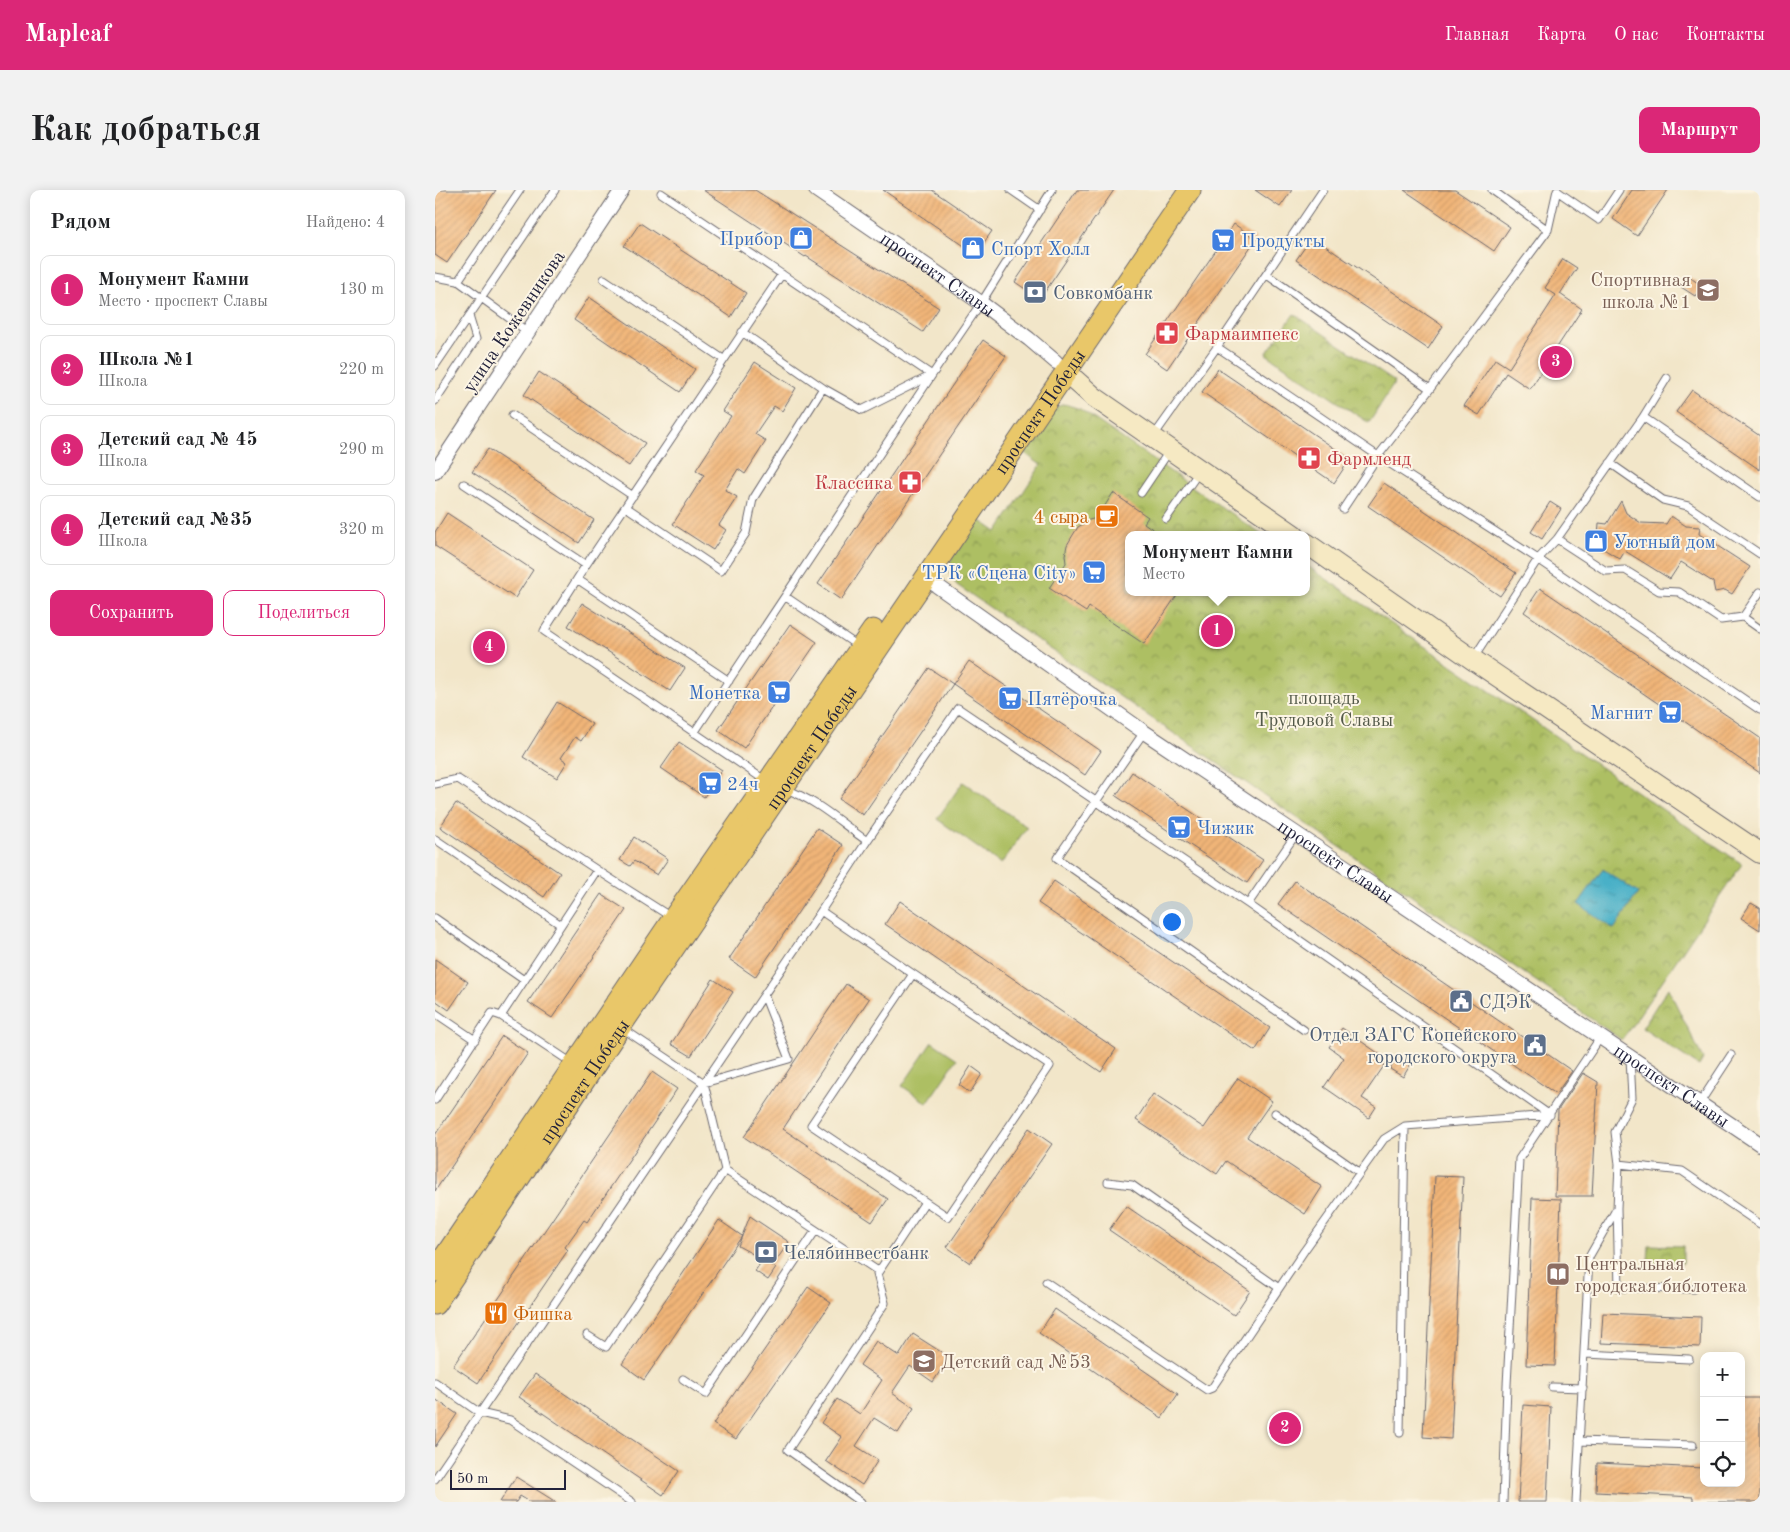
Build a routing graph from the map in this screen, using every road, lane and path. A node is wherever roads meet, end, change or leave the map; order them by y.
1 (520, 190) edge
2 (555, 190) edge
3 (622, 190) edge
4 (816, 190) edge
5 (1011, 190) edge
6 (1052, 190) edge
7 (1173, 190) edge
8 (1190, 190) edge
9 (1323, 190) edge
10 (1492, 190) edge
11 (1557, 190) edge
12 (1619, 190) edge
13 (661, 193) dead end
14 (1040, 210) junction
15 (1548, 230) junction
16 (782, 274) junction
17 (1267, 275) junction
18 (435, 278) edge
19 (604, 279) dead end
20 (458, 281) junction
21 (481, 298) junction
22 (981, 303) junction
23 (469, 316) junction
24 (529, 332) junction
25 (742, 332) junction
26 (1217, 347) junction
27 (723, 359) junction
28 (435, 366) edge
29 (1061, 367) junction
30 (932, 375) junction
31 (1667, 378) dead end
32 (823, 388) junction
33 (1430, 390) junction
34 (435, 401) edge
35 (512, 415) dead end
36 (1643, 417) junction
37 (1153, 438) junction
38 (1170, 450) junction
39 (1378, 456) junction
40 (1611, 463) junction
41 (1200, 470) junction
42 (435, 472) edge
43 (464, 484) dead end
44 (1141, 493) dead end
45 (633, 496) junction
46 (1760, 497) edge
47 (626, 507) junction
48 (1343, 509) dead end
49 (1167, 519) dead end
50 (1288, 531) edge
51 (1557, 540) junction
52 (1310, 546) edge
53 (1760, 554) edge
54 (1538, 559) junction
55 (585, 565) junction
56 (920, 574) junction
57 (577, 579) junction
58 (1760, 592) edge
59 (786, 596) junction
60 (1743, 617) junction
61 (1760, 628) edge
62 (861, 648) junction
63 (1472, 659) junction
64 (729, 681) junction
65 (1760, 710) edge
66 (1144, 732) junction
67 (694, 733) junction
68 (435, 784) edge
69 (775, 785) junction
70 (1096, 802) junction
71 (1296, 834) junction
72 (435, 840) edge
73 (867, 840) junction
74 (1760, 853) edge
75 (597, 870) junction
76 (1248, 904) junction
77 (821, 911) junction
78 (435, 918) edge
79 (673, 919) junction
80 (561, 925) junction
81 (913, 974) junction
82 (524, 980) junction
83 (764, 995) junction
84 (435, 1013) edge
85 (501, 1016) junction
86 (620, 1027) junction
87 (1304, 1030) dead end
88 (1600, 1038) junction
89 (475, 1040) junction
90 (1731, 1055) dead end
91 (1630, 1057) junction
92 (574, 1065) junction
93 (704, 1083) junction
94 (435, 1100) edge
95 (1699, 1104) junction
96 (1275, 1113) dead end
97 (1550, 1115) junction
98 (1405, 1126) junction
99 (1760, 1144) edge
100 (1619, 1164) junction
101 (725, 1170) junction
102 (1359, 1172) junction
103 (1108, 1182) dead end
104 (925, 1202) junction
105 (1617, 1208) junction
106 (1760, 1224) edge
107 (816, 1230) junction
108 (878, 1271) junction
109 (435, 1272) edge
110 (1046, 1282) dead end
111 (1279, 1288) junction
112 (1694, 1290) dead end
113 (435, 1304) edge
114 (587, 1335) dead end
115 (1585, 1354) junction
116 (1689, 1359) dead end
117 (683, 1379) dead end
118 (435, 1382) edge
119 (1552, 1387) dead end
120 (1583, 1388) junction
121 (480, 1412) junction
122 (1400, 1433) dead end
123 (1579, 1441) junction
124 (1693, 1445) dead end
125 (435, 1480) edge
126 (632, 1502) edge
127 (861, 1502) edge
128 (1503, 1502) edge
129 (1576, 1502) edge

1 - 20 lane
2 - 21 lane
3 - 24 street, улица Кожевникова
4 - 22 street, проспект Славы
5 - 14 lane
6 - 14 lane
7 - 29 main road, проспект Победы
8 - 29 main road, проспект Победы
9 - 17 lane
10 - 15 lane
11 - 12 lane
11 - 15 lane
13 - 16 lane
14 - 22 lane
15 - 33 lane
16 - 25 lane
16 - 30 lane
17 - 26 lane
17 - 33 lane
18 - 20 lane
19 - 27 lane
20 - 21 lane
21 - 23 lane
21 - 24 lane
22 - 29 street, проспект Славы
22 - 30 lane
23 - 28 lane
23 - 34 lane
24 - 42 street, улица Кожевникова
25 - 27 lane
25 - 32 lane
26 - 37 lane
26 - 39 lane
27 - 45 lane
29 - 37 main road, проспект Славы
29 - 56 main road, проспект Победы
30 - 32 lane
30 - 59 lane
31 - 36 lane
32 - 47 lane
33 - 39 lane
35 - 45 lane
36 - 40 lane
36 - 46 lane
37 - 38 main road, проспект Славы
38 - 41 main road, проспект Славы
38 - 44 lane
39 - 48 lane
39 - 54 lane
40 - 51 lane
40 - 53 lane
41 - 49 lane
41 - 50 main road, проспект Славы
43 - 55 lane
45 - 47 lane
47 - 55 lane
51 - 54 lane
51 - 60 lane
52 - 63 main road
54 - 63 lane
54 - 65 lane
55 - 57 lane
56 - 62 main road, проспект Победы
56 - 66 street, проспект Славы
56 - 69 main road, проспект Победы
57 - 64 lane
57 - 67 lane
58 - 60 lane
59 - 62 lane
59 - 64 lane
60 - 61 lane
62 - 69 main road, проспект Победы
63 - 74 main road
64 - 67 lane
66 - 70 lane
66 - 71 street, проспект Славы
67 - 69 lane
68 - 75 lane
69 - 73 lane
69 - 79 main road, проспект Победы
69 - 86 main road, проспект Победы
70 - 73 lane
70 - 76 lane
70 - 87 lane
71 - 76 lane
71 - 88 street, проспект Славы
72 - 80 lane
73 - 77 lane
75 - 79 lane
75 - 80 lane
76 - 97 lane
77 - 81 lane
77 - 83 lane
78 - 82 lane
79 - 92 main road, проспект Победы
80 - 82 lane
81 - 104 lane
81 - 104 lane
82 - 85 lane
83 - 93 lane
83 - 93 lane
84 - 89 lane
85 - 89 lane
85 - 92 lane
86 - 93 lane
86 - 113 main road, проспект Победы
88 - 91 street, проспект Славы
88 - 97 lane
89 - 94 lane
90 - 95 lane
91 - 95 street, проспект Славы
91 - 100 lane
92 - 109 main road, проспект Победы
93 - 101 lane
93 - 121 lane
95 - 99 street, проспект Славы
96 - 102 lane
97 - 98 lane
97 - 128 lane
98 - 102 lane
98 - 122 lane
100 - 105 lane
100 - 106 lane
101 - 107 lane
101 - 114 lane
102 - 111 lane
103 - 111 lane
104 - 108 lane
105 - 112 lane
105 - 115 lane
107 - 108 lane
107 - 117 lane
108 - 127 lane
110 - 111 lane
115 - 116 lane
115 - 120 lane
118 - 121 lane
119 - 120 lane
120 - 123 lane
121 - 125 lane
121 - 126 lane
123 - 124 lane
123 - 129 lane

